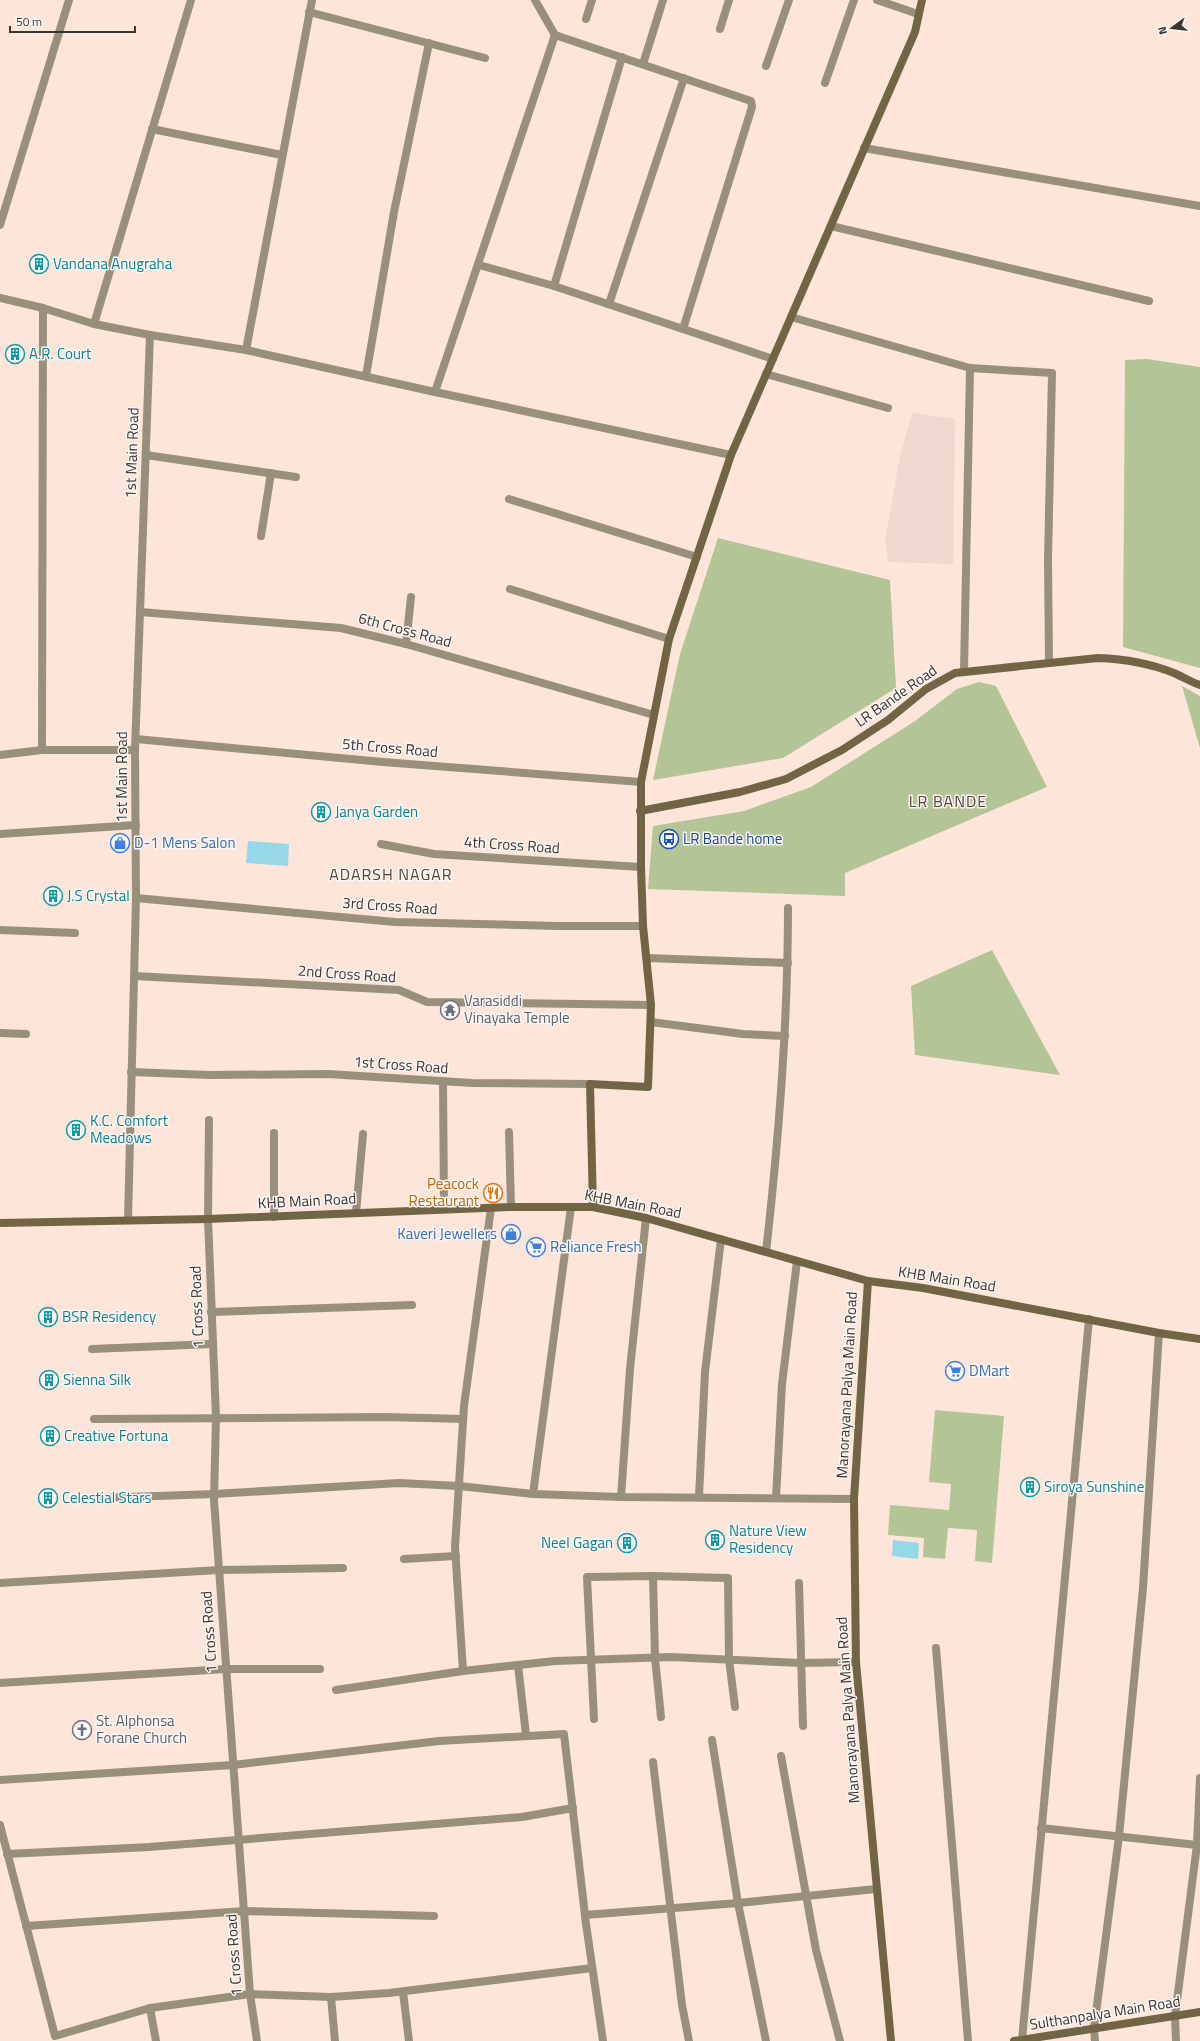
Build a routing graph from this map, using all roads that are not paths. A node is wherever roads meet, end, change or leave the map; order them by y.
1 (69, 0) edge
2 (191, 0) edge
3 (312, 0) edge
4 (534, 0) edge
5 (592, 0) edge
6 (663, 0) edge
7 (729, 0) edge
8 (789, 0) edge
9 (854, 0) edge
10 (877, 0) edge
11 (922, 0) edge
12 (309, 12) junction
13 (918, 14) junction
14 (586, 18) dead end
15 (720, 28) dead end
16 (555, 35) junction
17 (429, 43) junction
18 (485, 58) dead end
19 (622, 58) junction
20 (643, 64) junction
21 (766, 66) dead end
22 (684, 78) junction
23 (825, 83) dead end
24 (152, 129) junction
25 (864, 148) junction
26 (282, 156) junction
27 (1200, 206) edge
28 (0, 225) edge
29 (832, 226) junction
30 (479, 265) junction
31 (554, 286) junction
32 (0, 298) edge
33 (1149, 302) dead end
34 (609, 304) junction
35 (43, 308) junction
36 (791, 317) junction
37 (94, 324) junction
38 (683, 329) junction
39 (150, 335) junction
40 (246, 350) junction
41 (773, 359) junction
42 (970, 368) junction
43 (766, 374) junction
44 (366, 376) junction
45 (435, 392) junction
46 (888, 408) dead end
47 (146, 455) junction
48 (731, 455) junction
49 (271, 473) junction
50 (296, 477) dead end
51 (509, 499) dead end
52 (261, 536) dead end
53 (697, 557) junction
54 (510, 589) dead end
55 (411, 597) dead end
56 (140, 612) junction
57 (669, 639) junction
58 (406, 644) junction
59 (1049, 663) junction
60 (964, 671) junction
61 (1200, 685) edge
62 (654, 715) junction
63 (136, 739) junction
64 (42, 750) junction
65 (135, 750) junction
66 (0, 755) edge
67 (641, 782) junction
68 (640, 811) junction
69 (136, 825) junction
70 (0, 834) edge
71 (381, 844) dead end
72 (641, 867) junction
73 (136, 898) junction
74 (788, 908) dead end
75 (644, 926) junction
76 (0, 930) edge
77 (74, 933) dead end
78 (647, 958) junction
79 (788, 963) junction
80 (134, 976) junction
81 (651, 1005) junction
82 (651, 1022) junction
83 (0, 1033) edge
84 (26, 1034) dead end
85 (785, 1036) junction
86 (131, 1072) junction
87 (443, 1082) junction
88 (590, 1084) junction
89 (209, 1120) dead end
90 (509, 1132) dead end
91 (274, 1133) dead end
92 (363, 1134) dead end
93 (511, 1207) junction
94 (571, 1207) junction
95 (593, 1207) junction
96 (491, 1208) junction
97 (444, 1209) junction
98 (356, 1213) junction
99 (274, 1217) junction
100 (646, 1218) junction
101 (208, 1219) junction
102 (128, 1220) junction
103 (0, 1223) edge
104 (721, 1239) junction
105 (766, 1252) junction
106 (797, 1261) junction
107 (868, 1281) junction
108 (412, 1305) dead end
109 (211, 1312) junction
110 (1089, 1319) junction
111 (1159, 1333) junction
112 (1200, 1339) edge
113 (212, 1344) junction
114 (92, 1349) dead end
115 (216, 1417) junction
116 (94, 1419) dead end
117 (464, 1419) junction
118 (459, 1486) junction
119 (214, 1494) junction
120 (534, 1494) junction
121 (621, 1497) junction
122 (699, 1497) junction
123 (99, 1498) dead end
124 (776, 1498) junction
125 (854, 1499) junction
126 (456, 1556) junction
127 (404, 1559) dead end
128 (343, 1568) dead end
129 (219, 1570) junction
130 (653, 1576) junction
131 (0, 1583) edge
132 (798, 1583) dead end
133 (936, 1648) dead end
134 (655, 1658) junction
135 (729, 1659) junction
136 (592, 1660) junction
137 (856, 1662) junction
138 (802, 1663) junction
139 (518, 1665) junction
140 (226, 1669) junction
141 (320, 1669) dead end
142 (463, 1671) junction
143 (0, 1683) edge
144 (336, 1690) dead end
145 (735, 1707) dead end
146 (661, 1717) dead end
147 (594, 1718) dead end
148 (803, 1726) dead end
149 (526, 1735) junction
150 (712, 1740) dead end
151 (781, 1756) dead end
152 (653, 1762) dead end
153 (233, 1764) junction
154 (1200, 1778) edge
155 (0, 1780) edge
156 (573, 1808) junction
157 (0, 1825) edge
158 (1041, 1828) junction
159 (1119, 1836) junction
160 (239, 1839) junction
161 (1197, 1845) junction
162 (7, 1854) junction
163 (876, 1888) junction
164 (806, 1896) junction
165 (738, 1904) junction
166 (670, 1908) junction
167 (244, 1911) junction
168 (585, 1914) junction
169 (434, 1916) dead end
170 (26, 1926) junction
171 (592, 1968) junction
172 (403, 1992) junction
173 (250, 1994) junction
174 (331, 1997) junction
175 (150, 2008) junction
176 (1200, 2012) edge
177 (1175, 2016) junction
178 (1094, 2028) junction
179 (56, 2039) edge
180 (1018, 2040) edge
181 (156, 2041) edge
182 (257, 2041) edge
183 (336, 2041) edge
184 (409, 2041) edge
185 (604, 2041) edge
186 (689, 2041) edge
187 (766, 2041) edge
188 (840, 2041) edge
189 (891, 2041) edge
190 (968, 2041) edge
191 (1095, 2041) edge
192 (1176, 2041) edge

1 - 28 street
2 - 24 street
3 - 12 street
4 - 16 street
5 - 14 street
6 - 20 street
7 - 15 street
8 - 21 street
9 - 23 street
10 - 13 street
11 - 13 street
12 - 17 street
12 - 26 street
13 - 25 street
16 - 19 street
16 - 30 street
17 - 18 street
17 - 44 street
19 - 20 street
19 - 31 street
20 - 22 street
22 - 34 street
22 - 38 street
24 - 26 street
24 - 37 street
25 - 27 street
25 - 29 street
26 - 40 street
29 - 33 street
29 - 36 street
30 - 31 street
30 - 45 street
31 - 34 street
32 - 35 street
34 - 38 street
35 - 37 street
35 - 64 street
36 - 41 street
36 - 42 street
37 - 39 street
38 - 41 street
39 - 40 street
39 - 47 street, 1st Main Road
40 - 44 street
41 - 43 street
42 - 59 street
42 - 60 street
43 - 46 street
43 - 48 street
44 - 45 street
45 - 48 street
47 - 49 street
47 - 56 street, 1st Main Road
48 - 53 street
49 - 50 street
49 - 52 street
51 - 53 street
53 - 57 street
54 - 57 street
55 - 58 street
56 - 58 street, 6th Cross Road
56 - 63 street, 1st Main Road
57 - 62 street
58 - 62 street, 6th Cross Road
59 - 60 street, LR Bande Road
59 - 61 street, LR Bande Road
60 - 68 street, LR Bande Road
62 - 67 street
63 - 65 street, 1st Main Road
63 - 67 street, 5th Cross Road
64 - 65 street
64 - 66 street
65 - 69 street, 1st Main Road
67 - 68 street
68 - 72 street
69 - 70 street
69 - 73 street, 1st Main Road
71 - 72 street, 4th Cross Road
72 - 75 street
73 - 75 street, 3rd Cross Road
73 - 80 street, 1st Main Road
74 - 79 street
75 - 78 street
76 - 77 street
78 - 79 street
78 - 81 street
79 - 85 street
80 - 81 street, 2nd Cross Road
80 - 86 street, 1st Main Road
81 - 82 street
82 - 85 street
82 - 88 street
83 - 84 street
85 - 105 street
86 - 87 street, 1st Cross Road
86 - 102 street, 1st Main Road
87 - 88 street, 1st Cross Road
87 - 97 street
88 - 95 street
89 - 101 street, 1 Cross Road
90 - 93 street
91 - 99 street
92 - 98 street
93 - 94 street, KHB Main Road
93 - 96 street, KHB Main Road
94 - 95 street, KHB Main Road
94 - 120 street
95 - 100 street, KHB Main Road
96 - 97 street, KHB Main Road
96 - 117 street
97 - 98 street, KHB Main Road
98 - 99 street, KHB Main Road
99 - 101 street, KHB Main Road
100 - 104 street, KHB Main Road
100 - 121 street
101 - 102 street, KHB Main Road
101 - 109 street, 1 Cross Road
102 - 103 street, KHB Main Road
104 - 105 street, KHB Main Road
104 - 122 street
105 - 106 street, KHB Main Road
106 - 107 street, KHB Main Road
106 - 124 street
107 - 110 street, KHB Main Road
107 - 125 street, Manorayana Palya Main Road
108 - 109 street
109 - 113 street, 1 Cross Road
110 - 111 street, KHB Main Road
110 - 158 street
111 - 112 street, KHB Main Road
111 - 159 street
113 - 114 street
113 - 115 street, 1 Cross Road
115 - 116 street
115 - 117 street
115 - 119 street, 1 Cross Road
117 - 118 street
118 - 119 street
118 - 120 street
118 - 126 street
119 - 123 street
119 - 129 street, 1 Cross Road
120 - 121 street
121 - 122 street
122 - 124 street
124 - 125 street
125 - 137 street, Manorayana Palya Main Road
126 - 127 street
126 - 142 street
128 - 129 street
129 - 131 street
129 - 140 street, 1 Cross Road
130 - 134 street
130 - 135 street
130 - 136 street
132 - 138 street
133 - 190 street
134 - 135 street
134 - 136 street
134 - 146 street
135 - 138 street
135 - 145 street
136 - 139 street
136 - 147 street
137 - 138 street
137 - 163 street, Manorayana Palya Main Road
138 - 148 street
139 - 142 street
139 - 149 street
140 - 141 street
140 - 143 street
140 - 153 street, 1 Cross Road
142 - 144 street
149 - 153 street
149 - 156 street
150 - 165 street
151 - 164 street
152 - 166 street
153 - 155 street
153 - 160 street, 1 Cross Road
154 - 161 street
156 - 160 street
156 - 168 street
157 - 162 street
158 - 159 street
158 - 180 street
159 - 161 street
159 - 178 street
160 - 162 street
160 - 167 street, 1 Cross Road
161 - 177 street
162 - 170 street
163 - 164 street
163 - 189 street, Manorayana Palya Main Road
164 - 165 street
164 - 188 street
165 - 166 street
165 - 187 street
166 - 168 street
166 - 186 street
167 - 169 street
167 - 170 street
167 - 173 street, 1 Cross Road
168 - 171 street
170 - 179 street
171 - 172 street
171 - 185 street
172 - 174 street
172 - 184 street
173 - 174 street
173 - 175 street
173 - 182 street, 1 Cross Road
174 - 183 street
175 - 179 street
175 - 181 street
176 - 177 street, Sulthanpalya Main Road
177 - 178 street, Sulthanpalya Main Road
177 - 192 street
178 - 180 street, Sulthanpalya Main Road
178 - 191 street

